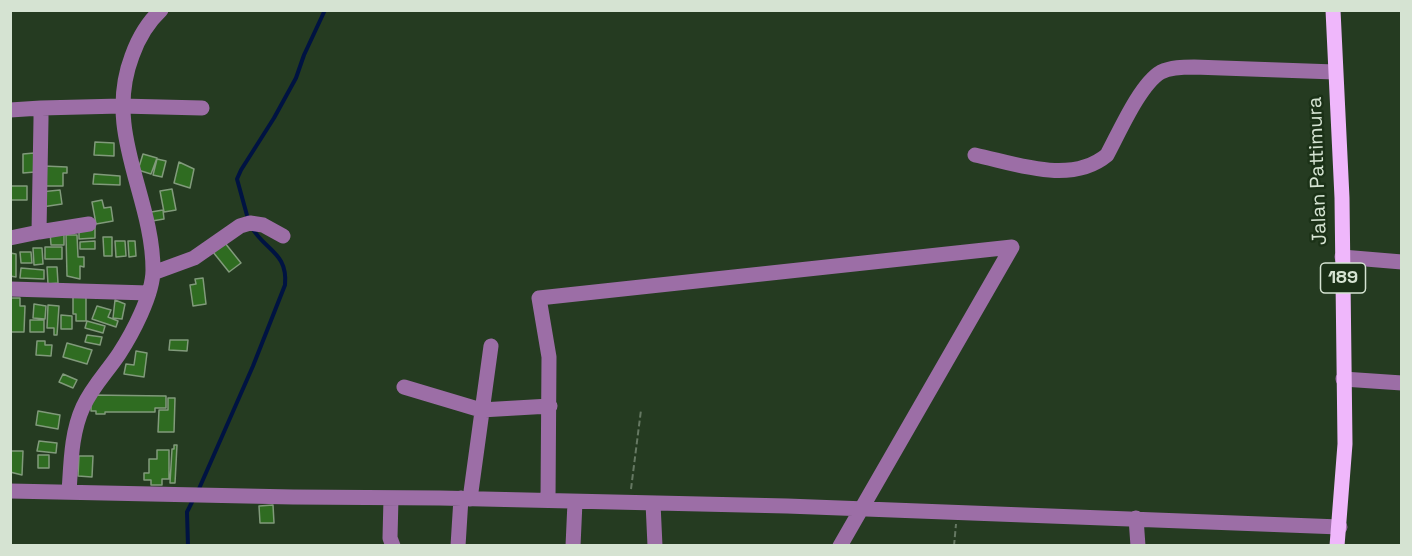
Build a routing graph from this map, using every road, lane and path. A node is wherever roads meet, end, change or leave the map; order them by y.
1 (1333, 10) edge
2 (152, 14) edge
3 (1335, 72) junction
4 (121, 106) junction
5 (41, 108) junction
6 (202, 108) dead end
7 (10, 110) edge
8 (975, 155) dead end
9 (89, 224) dead end
10 (39, 232) junction
11 (283, 236) dead end
12 (10, 238) edge
13 (1342, 257) junction
14 (1401, 262) edge
15 (153, 273) junction
16 (10, 289) edge
17 (149, 293) junction
18 (491, 346) dead end
19 (1343, 379) junction
20 (1401, 383) edge
21 (404, 387) dead end
22 (550, 406) junction
23 (481, 410) junction
24 (641, 410) dead end
25 (10, 491) edge
26 (69, 492) junction
27 (391, 498) junction
28 (466, 499) junction
29 (548, 500) junction
30 (575, 502) junction
31 (629, 503) junction
32 (653, 503) junction
33 (860, 508) junction
34 (958, 512) junction
35 (1136, 518) junction
36 (1340, 527) junction
37 (393, 546) edge
38 (458, 546) edge
39 (573, 546) edge
40 (655, 546) edge
41 (840, 546) edge
42 (954, 546) edge
43 (1138, 546) edge
44 (1337, 546) edge

1 - 3 main road, Jalan Pattimura / 189
2 - 4 street
3 - 8 street
3 - 13 main road, Jalan Pattimura / 189
4 - 5 street
4 - 6 street
4 - 15 street
5 - 7 street
5 - 10 street
9 - 10 street
10 - 12 street
11 - 15 street
13 - 14 street
13 - 19 main road, Jalan Pattimura / 189
15 - 17 street
16 - 17 street
17 - 26 street
18 - 23 street
19 - 20 street
19 - 36 main road, Jalan Pattimura / 189
21 - 23 street
22 - 23 street
22 - 29 street
22 - 33 street
23 - 28 street
24 - 31 path
25 - 26 street
26 - 27 street
27 - 28 street
27 - 37 street
28 - 29 street
28 - 38 street
29 - 30 street
30 - 31 street
30 - 39 street
31 - 32 street
32 - 33 street
32 - 40 street
33 - 34 street
33 - 41 street
34 - 35 street
34 - 42 path
35 - 36 street
35 - 43 street
36 - 44 main road, Jalan Pattimura / 189

